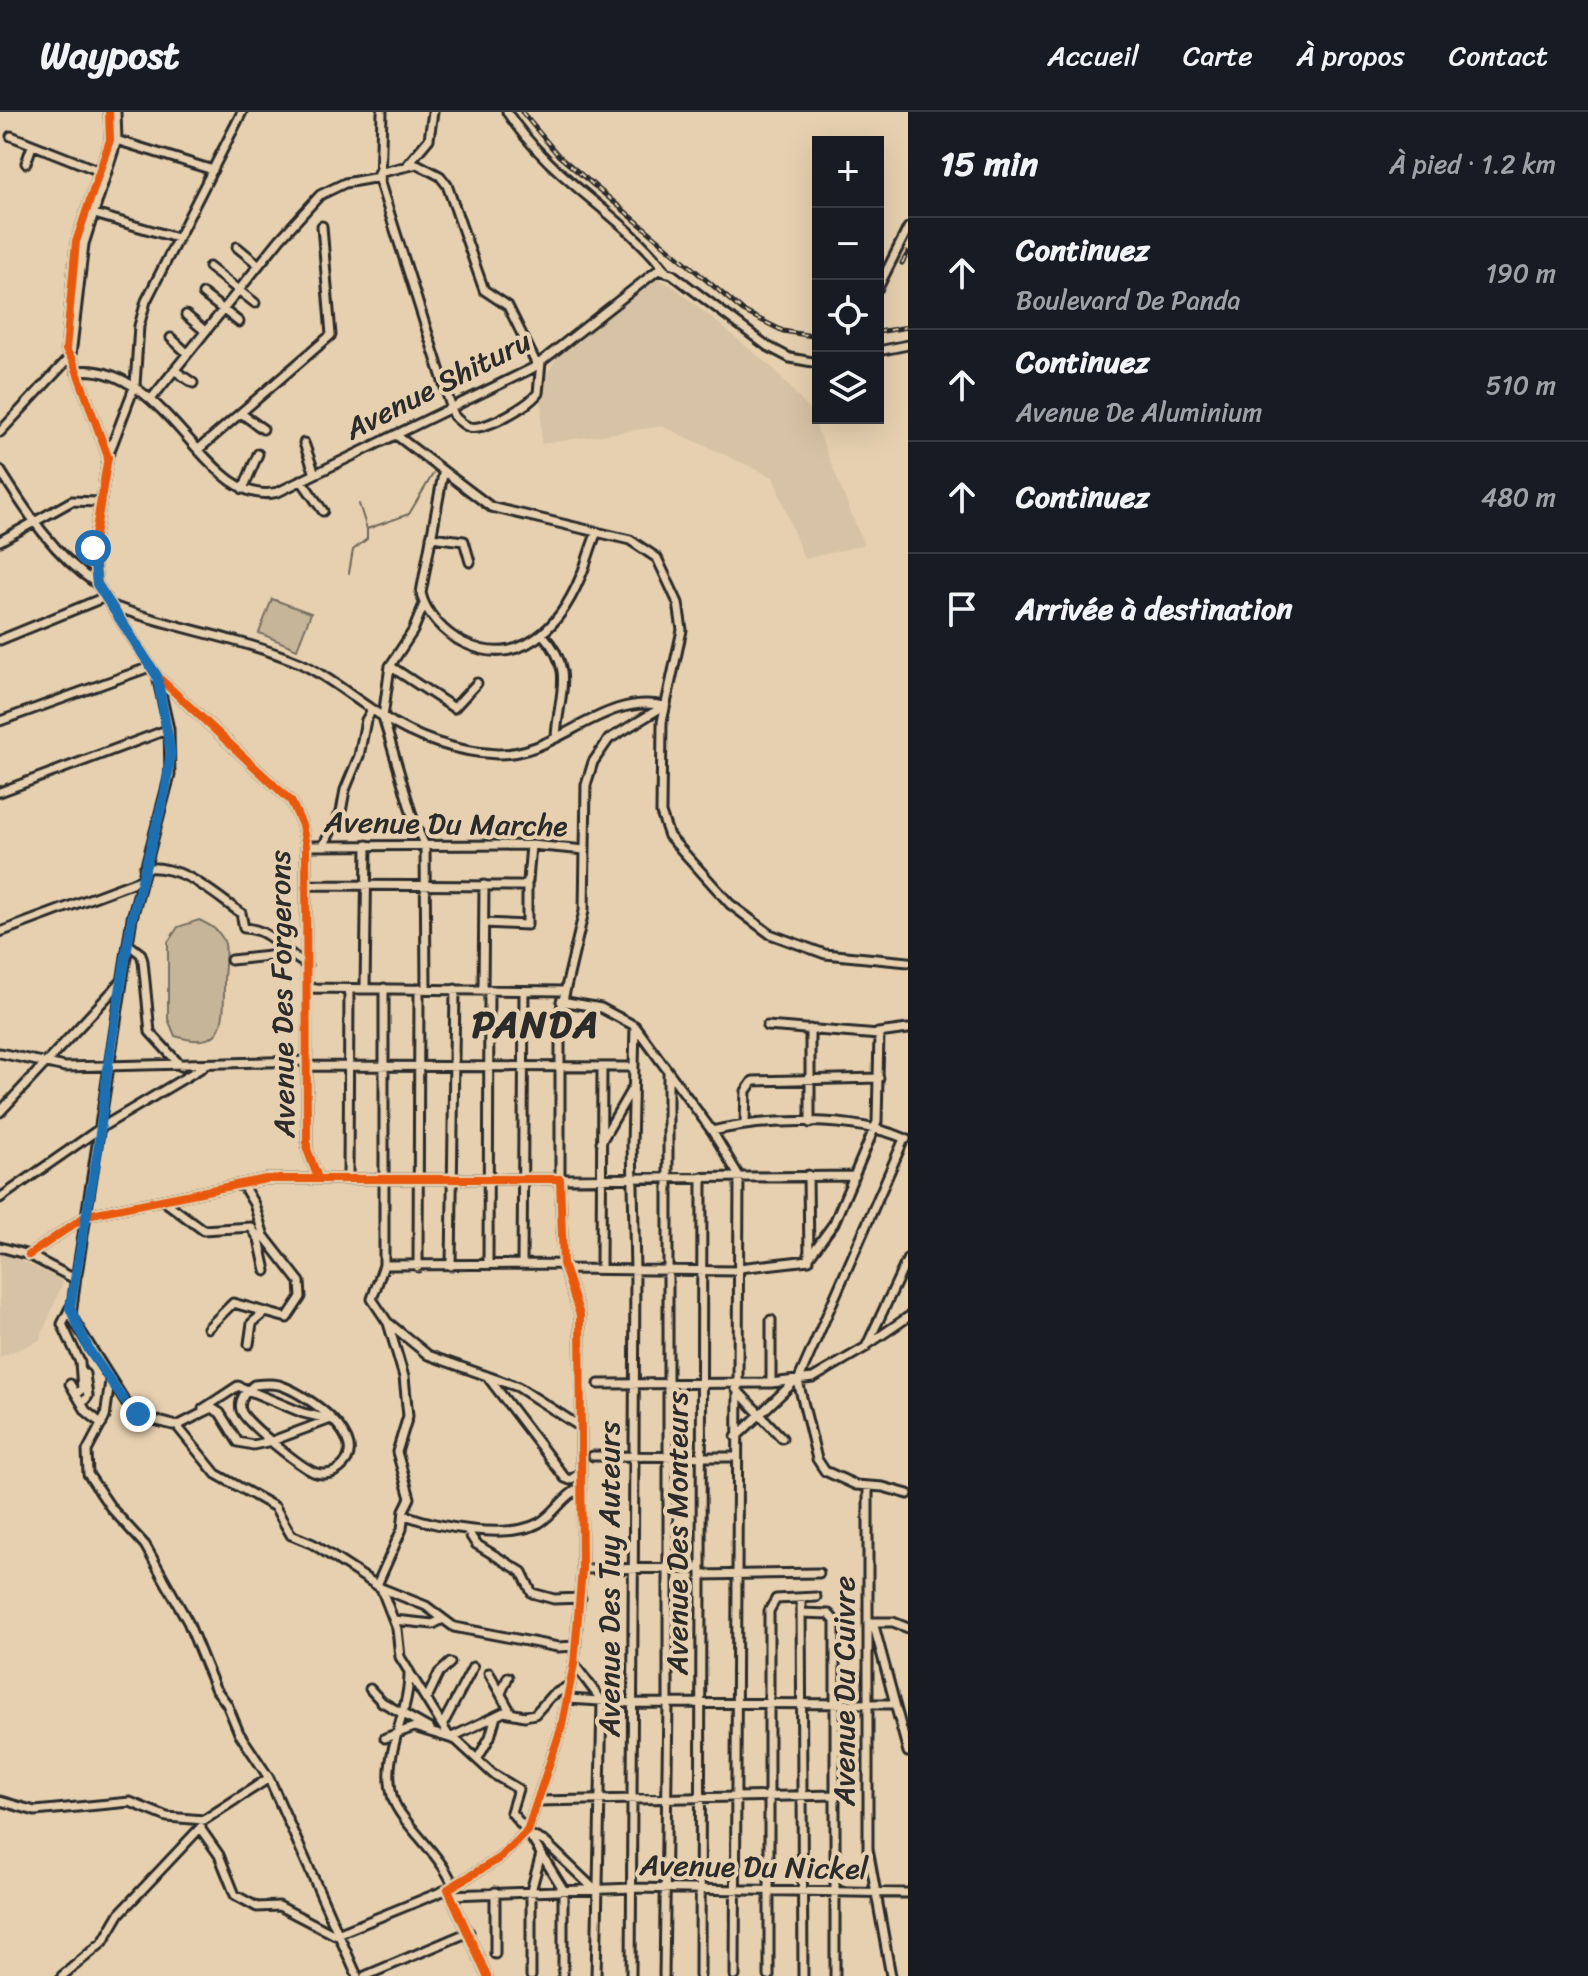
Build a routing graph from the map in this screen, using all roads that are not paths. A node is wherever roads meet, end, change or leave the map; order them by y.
1 (109, 112) edge
2 (116, 112) edge
3 (242, 112) edge
4 (382, 112) edge
5 (433, 112) edge
6 (507, 112) edge
7 (11, 136) dead end
8 (113, 140) junction
9 (32, 146) junction
10 (26, 163) dead end
11 (408, 164) junction
12 (213, 170) junction
13 (99, 171) junction
14 (107, 175) junction
15 (379, 175) junction
16 (89, 213) junction
17 (322, 226) dead end
18 (908, 228) edge
19 (177, 238) junction
20 (237, 247) dead end
21 (259, 265) junction
22 (209, 267) dead end
23 (665, 270) junction
24 (882, 280) edge
25 (238, 290) junction
26 (203, 294) dead end
27 (255, 303) dead end
28 (221, 311) junction
29 (186, 315) dead end
30 (239, 322) dead end
31 (205, 331) junction
32 (171, 338) dead end
33 (908, 345) edge
34 (884, 350) edge
35 (187, 353) junction
36 (71, 356) junction
37 (812, 362) edge
38 (539, 364) junction
39 (174, 370) junction
40 (76, 371) junction
41 (193, 383) dead end
42 (135, 385) junction
43 (152, 398) junction
44 (451, 410) junction
45 (242, 414) junction
46 (263, 429) dead end
47 (0, 432) edge
48 (396, 435) junction
49 (304, 443) dead end
50 (200, 448) junction
51 (258, 454) dead end
52 (108, 457) junction
53 (0, 470) edge
54 (315, 474) junction
55 (443, 474) junction
56 (301, 480) junction
57 (243, 489) junction
58 (98, 502) junction
59 (323, 511) dead end
60 (35, 522) junction
61 (597, 532) junction
62 (431, 537) junction
63 (0, 541) edge
64 (470, 562) dead end
65 (97, 584) junction
66 (105, 597) junction
67 (424, 604) junction
68 (111, 605) junction
69 (543, 635) junction
70 (0, 640) edge
71 (390, 666) junction
72 (150, 667) junction
73 (157, 676) junction
74 (477, 683) dead end
75 (664, 706) junction
76 (372, 710) junction
77 (383, 717) junction
78 (0, 721) edge
79 (169, 729) junction
80 (556, 737) junction
81 (0, 792) edge
82 (367, 845) junction
83 (531, 845) junction
84 (306, 846) junction
85 (323, 846) junction
86 (425, 846) junction
87 (585, 850) junction
88 (144, 868) junction
89 (140, 880) junction
90 (366, 884) junction
91 (425, 884) junction
92 (527, 884) junction
93 (307, 885) junction
94 (484, 885) junction
95 (484, 923) junction
96 (0, 932) edge
97 (128, 944) junction
98 (289, 954) junction
99 (231, 960) dead end
100 (908, 962) edge
101 (307, 965) junction
102 (122, 980) junction
103 (308, 988) junction
104 (365, 988) junction
105 (384, 988) junction
106 (423, 988) junction
107 (349, 989) junction
108 (455, 989) junction
109 (486, 991) junction
110 (524, 991) junction
111 (565, 991) junction
112 (561, 1001) junction
113 (635, 1026) junction
114 (767, 1026) dead end
115 (810, 1029) junction
116 (908, 1029) edge
117 (878, 1033) junction
118 (0, 1053) edge
119 (42, 1064) junction
120 (306, 1064) junction
121 (454, 1065) junction
122 (108, 1066) junction
123 (181, 1066) junction
124 (206, 1066) junction
125 (348, 1066) junction
126 (382, 1066) junction
127 (416, 1066) junction
128 (490, 1066) junction
129 (523, 1066) junction
130 (561, 1066) junction
131 (634, 1067) junction
132 (602, 1068) junction
133 (668, 1071) junction
134 (810, 1077) junction
135 (879, 1078) junction
136 (634, 1085) junction
137 (0, 1112) edge
138 (745, 1123) junction
139 (810, 1123) junction
140 (102, 1127) junction
141 (874, 1129) junction
142 (712, 1131) junction
143 (906, 1139) edge
144 (599, 1145) junction
145 (808, 1175) junction
146 (489, 1176) junction
147 (524, 1176) junction
148 (739, 1176) junction
149 (855, 1176) junction
150 (382, 1177) junction
151 (416, 1177) junction
152 (453, 1177) junction
153 (702, 1177) junction
154 (318, 1178) junction
155 (348, 1178) junction
156 (599, 1178) junction
157 (632, 1178) junction
158 (668, 1178) junction
159 (560, 1179) junction
160 (242, 1184) junction
161 (0, 1198) edge
162 (164, 1201) junction
163 (87, 1215) junction
164 (0, 1247) edge
165 (29, 1255) junction
166 (810, 1256) junction
167 (908, 1259) edge
168 (488, 1264) junction
169 (522, 1264) junction
170 (384, 1265) junction
171 (451, 1266) junction
172 (563, 1266) junction
173 (418, 1267) junction
174 (601, 1268) junction
175 (635, 1270) junction
176 (669, 1270) junction
177 (704, 1270) junction
178 (739, 1270) junction
179 (266, 1271) dead end
180 (76, 1276) junction
181 (70, 1308) junction
182 (265, 1312) junction
183 (908, 1317) edge
184 (771, 1320) dead end
185 (388, 1323) junction
186 (208, 1328) dead end
187 (249, 1344) dead end
188 (866, 1347) junction
189 (81, 1369) junction
190 (487, 1376) junction
191 (110, 1381) junction
192 (634, 1382) junction
193 (668, 1382) junction
194 (796, 1382) junction
195 (702, 1383) junction
196 (771, 1383) junction
197 (70, 1384) dead end
198 (599, 1384) dead end
199 (736, 1386) junction
200 (247, 1391) junction
201 (76, 1394) junction
202 (82, 1404) junction
203 (200, 1411) junction
204 (759, 1413) junction
205 (331, 1419) junction
206 (102, 1424) junction
207 (177, 1426) junction
208 (579, 1426) junction
209 (736, 1437) junction
210 (782, 1438) dead end
211 (272, 1441) junction
212 (633, 1455) junction
213 (593, 1456) dead end
214 (668, 1456) junction
215 (702, 1456) junction
216 (736, 1457) junction
217 (580, 1473) junction
218 (580, 1488) junction
219 (868, 1488) junction
220 (908, 1494) edge
221 (405, 1515) junction
222 (467, 1530) junction
223 (669, 1568) junction
224 (582, 1569) junction
225 (633, 1569) junction
226 (701, 1572) junction
227 (819, 1573) dead end
228 (735, 1575) junction
229 (379, 1586) junction
230 (816, 1597) dead end
231 (581, 1598) junction
232 (801, 1598) junction
233 (802, 1613) junction
234 (394, 1620) junction
235 (441, 1620) junction
236 (870, 1622) junction
237 (908, 1628) edge
238 (576, 1646) junction
239 (450, 1663) dead end
240 (574, 1664) junction
241 (473, 1667) dead end
242 (409, 1671) junction
243 (489, 1673) dead end
244 (508, 1677) dead end
245 (570, 1685) junction
246 (370, 1689) dead end
247 (501, 1693) junction
248 (427, 1698) junction
249 (568, 1699) junction
250 (602, 1701) junction
251 (632, 1703) junction
252 (700, 1703) junction
253 (734, 1703) junction
254 (668, 1704) junction
255 (769, 1704) junction
256 (836, 1704) junction
257 (869, 1704) junction
258 (893, 1704) junction
259 (802, 1705) junction
260 (510, 1711) junction
261 (405, 1712) junction
262 (496, 1716) junction
263 (443, 1724) junction
264 (400, 1731) junction
265 (438, 1734) junction
266 (385, 1738) dead end
267 (450, 1738) junction
268 (908, 1752) edge
269 (478, 1758) junction
270 (269, 1778) junction
271 (837, 1795) junction
272 (768, 1796) junction
273 (805, 1796) junction
274 (601, 1797) junction
275 (736, 1797) junction
276 (632, 1798) junction
277 (666, 1798) junction
278 (701, 1799) junction
279 (0, 1801) edge
280 (539, 1801) junction
281 (207, 1820) junction
282 (200, 1828) junction
283 (529, 1833) junction
284 (541, 1854) junction
285 (633, 1888) junction
286 (667, 1888) junction
287 (563, 1889) junction
288 (596, 1889) junction
289 (701, 1889) junction
290 (769, 1889) junction
291 (805, 1889) junction
292 (451, 1890) junction
293 (737, 1890) junction
294 (835, 1890) junction
295 (531, 1891) junction
296 (495, 1892) junction
297 (908, 1893) edge
298 (877, 1894) junction
299 (469, 1932) junction
300 (339, 1935) junction
301 (495, 1954) dead end
302 (62, 1976) edge
303 (357, 1976) edge
304 (365, 1976) edge
305 (487, 1976) edge
306 (531, 1976) edge
307 (563, 1976) edge
308 (596, 1976) edge
309 (631, 1976) edge
310 (664, 1976) edge
311 (700, 1976) edge
312 (735, 1976) edge
313 (769, 1976) edge
314 (803, 1976) edge
315 (835, 1976) edge
316 (891, 1976) edge

1 - 8 street
2 - 8 street
3 - 12 street
4 - 15 street
5 - 11 street
6 - 23 street
7 - 9 street
8 - 12 street
8 - 13 street
8 - 14 street
9 - 10 street
9 - 13 street
11 - 15 street
11 - 38 street
12 - 19 street
13 - 14 street
13 - 16 street
14 - 16 street
15 - 21 street
15 - 44 street
16 - 19 street
16 - 36 street
17 - 45 street
18 - 24 street
19 - 42 street
20 - 21 street
21 - 25 street
22 - 25 street
23 - 37 street
23 - 38 street, Avenue Shituru
25 - 27 street
25 - 28 street
26 - 28 street
28 - 30 street
28 - 31 street
29 - 31 street
31 - 35 street
32 - 35 street
33 - 34 street
35 - 39 street
36 - 40 street
36 - 47 street
38 - 44 street, Avenue Shituru
38 - 44 street
39 - 41 street
39 - 43 street
40 - 42 street
40 - 52 street
42 - 43 street
42 - 52 street
43 - 50 street
44 - 48 street, Avenue Shituru
45 - 46 street
45 - 50 street
48 - 54 street, Avenue Shituru
48 - 55 street
49 - 54 street
50 - 57 street
51 - 57 street
52 - 58 street
53 - 60 street
54 - 56 street, Avenue Shituru
55 - 61 street
55 - 62 street
56 - 57 street, Avenue Shituru
56 - 59 street
58 - 60 street
58 - 65 street
60 - 63 street
60 - 65 street
61 - 69 street
61 - 75 street
62 - 64 street
62 - 67 street
65 - 66 street, Avenue Des Forgerons
66 - 68 street, Avenue Des Forgerons
66 - 70 street
67 - 69 street
67 - 71 street
68 - 72 street, Avenue Des Forgerons
68 - 76 street
69 - 80 street
71 - 74 street
71 - 77 street
72 - 73 street, Avenue Des Forgerons
72 - 78 street
73 - 79 street
73 - 84 street, Avenue Des Forgerons
75 - 80 street
75 - 87 street
75 - 100 street
76 - 77 street
76 - 85 street
77 - 80 street
77 - 86 street
79 - 81 street
79 - 88 street
82 - 85 street, Avenue Du Marche
82 - 86 street, Avenue Du Marche
82 - 90 street
83 - 86 street, Avenue Du Marche
83 - 87 street, Avenue Du Marche
83 - 92 street
84 - 85 street, Avenue Du Marche
84 - 93 street, Avenue Des Forgerons
86 - 91 street
87 - 111 street
88 - 89 street
88 - 98 street
89 - 96 street
89 - 97 street
90 - 91 street
90 - 93 street
90 - 104 street
91 - 94 street
91 - 106 street
92 - 94 street
92 - 95 street
93 - 101 street, Avenue Des Forgerons
94 - 95 street
95 - 109 street
97 - 102 street
97 - 123 street
98 - 99 street
98 - 101 street
101 - 103 street, Avenue Des Forgerons
102 - 119 street
102 - 122 street
103 - 107 street
103 - 120 street, Avenue Des Forgerons
104 - 105 street
104 - 107 street
105 - 106 street
105 - 126 street
106 - 108 street
106 - 127 street
107 - 125 street
108 - 109 street
108 - 121 street
109 - 110 street
109 - 128 street
110 - 111 street
110 - 129 street
111 - 112 street
112 - 113 street
112 - 130 street
113 - 131 street, Avenue Des Tuy Auteurs
113 - 133 street
114 - 115 street
115 - 117 street
115 - 134 street
116 - 117 street
117 - 135 street
118 - 119 street
119 - 122 street
119 - 137 street
120 - 124 street
120 - 125 street
120 - 154 street, Avenue Des Forgerons
121 - 127 street
121 - 128 street
121 - 152 street
122 - 123 street
122 - 140 street
123 - 124 street
124 - 140 street
125 - 126 street
125 - 155 street
126 - 127 street
126 - 150 street
127 - 151 street
128 - 129 street
128 - 146 street
129 - 130 street
129 - 147 street
130 - 132 street
130 - 159 street
131 - 132 street
131 - 136 street, Avenue Des Tuy Auteurs
132 - 144 street
133 - 142 street
133 - 158 street
134 - 135 street
134 - 138 street
134 - 139 street
135 - 141 street
136 - 144 street
136 - 157 street, Avenue Des Tuy Auteurs
138 - 139 street
138 - 142 street
139 - 141 street
140 - 161 street
140 - 163 street
141 - 143 street
141 - 149 street
142 - 148 street
143 - 194 street
144 - 156 street
145 - 148 street
145 - 149 street
145 - 166 street
146 - 147 street
146 - 152 street
146 - 168 street
147 - 159 street
147 - 169 street
148 - 153 street
148 - 178 street
149 - 166 street
150 - 151 street
150 - 155 street
150 - 170 street
151 - 152 street
151 - 173 street
152 - 171 street
153 - 158 street
153 - 177 street, Avenue Des Monteurs
154 - 155 street
154 - 160 street
156 - 157 street
156 - 159 street
156 - 174 street
157 - 158 street
157 - 175 street, Avenue Des Tuy Auteurs
158 - 176 street
159 - 172 street
160 - 162 street
160 - 182 street
162 - 163 street
162 - 179 street
163 - 165 street
163 - 180 street
164 - 165 street
165 - 180 street
166 - 178 street
167 - 188 street
168 - 169 street
168 - 171 street
169 - 172 street
170 - 173 street
170 - 185 street
171 - 173 street
172 - 174 street
172 - 208 street
174 - 175 street
175 - 176 street
175 - 192 street, Avenue Des Tuy Auteurs
176 - 177 street
176 - 193 street
177 - 178 street
177 - 195 street, Avenue Des Monteurs
178 - 199 street
180 - 181 street
181 - 189 street
181 - 191 street
182 - 186 street
182 - 187 street
183 - 188 street
184 - 196 street
185 - 190 street
185 - 221 street
188 - 194 street
189 - 201 street
189 - 202 street
190 - 208 street
190 - 217 street
191 - 206 street
191 - 207 street
192 - 193 street
192 - 198 street
192 - 212 street, Avenue Des Tuy Auteurs
193 - 195 street
193 - 214 street
194 - 196 street
194 - 204 street
194 - 219 street
195 - 199 street
195 - 215 street, Avenue Des Monteurs
196 - 199 street
197 - 201 street
199 - 204 street
199 - 209 street
200 - 203 street
200 - 205 street
200 - 205 street
200 - 211 street
201 - 202 street
202 - 206 street
203 - 207 street
203 - 211 street
204 - 209 street
204 - 210 street
205 - 211 street
205 - 211 street
206 - 270 street
207 - 229 street
208 - 217 street
209 - 216 street
212 - 213 street
212 - 214 street
212 - 225 street, Avenue Des Tuy Auteurs
214 - 215 street
214 - 223 street
215 - 216 street
215 - 226 street, Avenue Des Monteurs
216 - 228 street
217 - 218 street
218 - 222 street
218 - 224 street
219 - 220 street
219 - 236 street, Avenue Du Cuivre
221 - 222 street
221 - 229 street
222 - 231 street
223 - 225 street
223 - 226 street
223 - 254 street
224 - 225 street
224 - 231 street
225 - 251 street, Avenue Des Tuy Auteurs
226 - 228 street
226 - 252 street, Avenue Des Monteurs
227 - 228 street
228 - 253 street
229 - 234 street
229 - 235 street
230 - 232 street
231 - 238 street
232 - 233 street
232 - 255 street
233 - 256 street
233 - 259 street
234 - 235 street
234 - 242 street
235 - 238 street
236 - 237 street
236 - 257 street, Avenue Du Cuivre
236 - 258 street
238 - 240 street
239 - 248 street
240 - 245 street
240 - 250 street
241 - 263 street
242 - 248 street
242 - 261 street
243 - 247 street
244 - 247 street
245 - 249 street
245 - 260 street
246 - 261 street
247 - 260 street
248 - 263 street
249 - 250 street
249 - 280 street
250 - 251 street
250 - 274 street
251 - 254 street
251 - 276 street, Avenue Des Tuy Auteurs
252 - 253 street
252 - 254 street
252 - 278 street, Avenue Des Monteurs
253 - 255 street
253 - 275 street
254 - 277 street
255 - 259 street
255 - 272 street
256 - 257 street
256 - 259 street
256 - 271 street
257 - 258 street
257 - 298 street, Avenue Du Cuivre
258 - 268 street
259 - 273 street
260 - 262 street
261 - 264 street
261 - 265 street
262 - 267 street
262 - 269 street
263 - 267 street
264 - 265 street
264 - 266 street
264 - 292 street
265 - 267 street
267 - 269 street
269 - 283 street
270 - 281 street
270 - 300 street
271 - 273 street
271 - 294 street
272 - 273 street
272 - 275 street
272 - 290 street
273 - 291 street
274 - 276 street
274 - 280 street
274 - 288 street
275 - 278 street
275 - 293 street
276 - 277 street
276 - 285 street, Avenue Des Tuy Auteurs
277 - 278 street
277 - 286 street
278 - 289 street, Avenue Des Monteurs
279 - 281 street
280 - 283 street
281 - 282 street
282 - 300 street
282 - 302 street
283 - 284 street
283 - 288 street
283 - 292 street
284 - 287 street
284 - 295 street
285 - 286 street, Avenue Du Nickel
285 - 288 street, Avenue Du Nickel
285 - 309 street, Avenue Des Tuy Auteurs
286 - 289 street, Avenue Du Nickel
286 - 310 street
287 - 288 street, Avenue Du Nickel
287 - 295 street, Avenue Du Nickel
287 - 307 street
288 - 308 street
289 - 293 street, Avenue Du Nickel
289 - 311 street, Avenue Des Monteurs
290 - 291 street, Avenue Du Nickel
290 - 293 street, Avenue Du Nickel
290 - 313 street
291 - 294 street, Avenue Du Nickel
291 - 314 street
292 - 296 street, Avenue Du Nickel
292 - 299 street
292 - 300 street
293 - 312 street
294 - 298 street, Avenue Du Nickel
294 - 315 street
295 - 296 street, Avenue Du Nickel
295 - 306 street
296 - 301 street
297 - 298 street, Avenue Du Nickel
298 - 316 street, Avenue Du Cuivre
299 - 304 street
299 - 305 street
300 - 303 street

